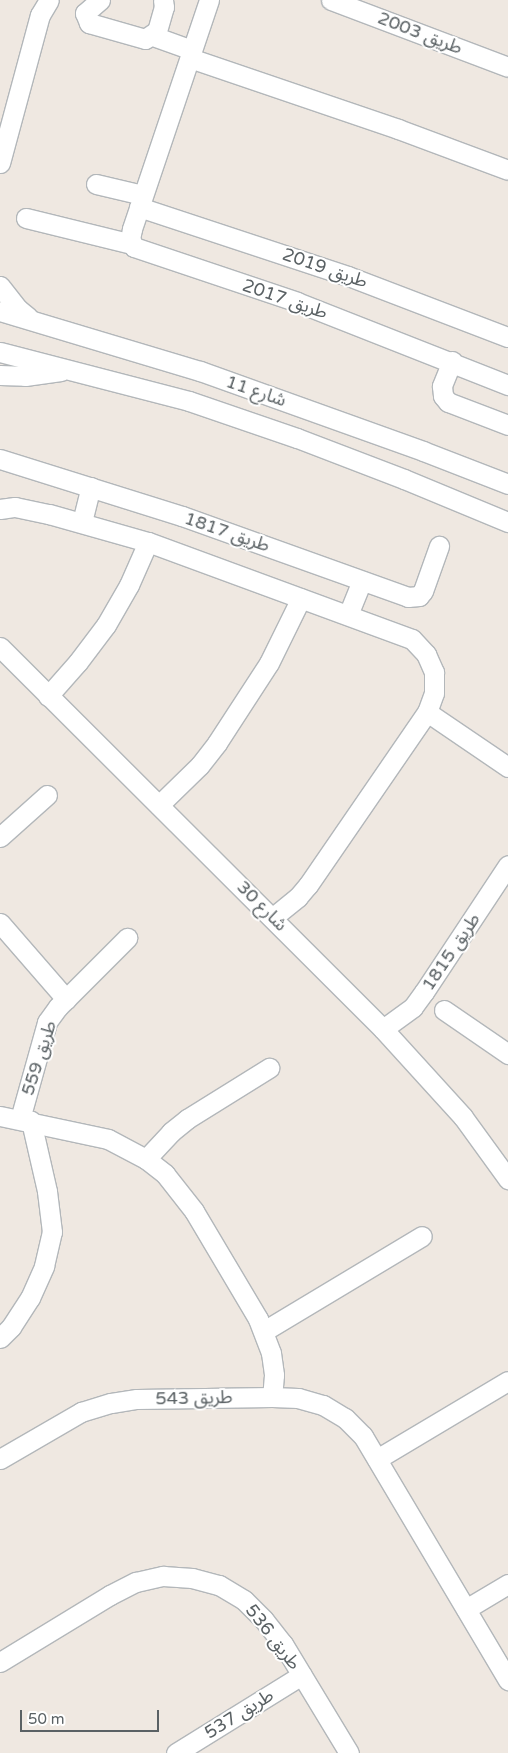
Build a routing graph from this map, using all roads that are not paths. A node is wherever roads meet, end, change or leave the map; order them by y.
1 (100, 0) edge
2 (163, 0) edge
3 (209, 0) edge
4 (336, 1) edge
5 (42, 5) edge
6 (153, 36) junction
7 (191, 54) junction
8 (508, 67) edge
9 (0, 163) edge
10 (508, 170) edge
11 (96, 184) dead end
12 (141, 201) junction
13 (26, 218) dead end
14 (132, 236) junction
15 (0, 286) edge
16 (0, 311) edge
17 (31, 320) junction
18 (508, 337) edge
19 (0, 352) edge
20 (452, 361) junction
21 (67, 370) junction
22 (0, 375) edge
23 (508, 384) edge
24 (508, 425) edge
25 (0, 459) edge
26 (508, 484) edge
27 (90, 487) junction
28 (0, 509) edge
29 (82, 522) junction
30 (508, 522) edge
31 (148, 542) junction
32 (439, 546) dead end
33 (362, 581) junction
34 (301, 598) junction
35 (348, 615) junction
36 (0, 647) edge
37 (48, 696) junction
38 (427, 712) junction
39 (508, 767) edge
40 (47, 794) dead end
41 (159, 805) junction
42 (0, 837) edge
43 (508, 865) edge
44 (273, 917) junction
45 (0, 924) edge
46 (128, 938) dead end
47 (66, 999) junction
48 (444, 1010) dead end
49 (383, 1029) junction
50 (508, 1054) edge
51 (269, 1068) dead end
52 (0, 1116) edge
53 (25, 1120) junction
54 (146, 1159) junction
55 (508, 1179) edge
56 (422, 1236) dead end
57 (264, 1331) junction
58 (0, 1338) edge
59 (508, 1381) edge
60 (272, 1397) junction
61 (0, 1459) edge
62 (377, 1459) junction
63 (508, 1584) edge
64 (466, 1610) junction
65 (0, 1662) edge
66 (302, 1675) junction
67 (508, 1680) edge
68 (176, 1753) edge
69 (349, 1753) edge

1 - 6 street
2 - 6 street
3 - 7 street
4 - 8 street, طريق 2003
5 - 9 street
6 - 7 street
7 - 10 street
7 - 12 street
11 - 12 street, طريق 2019
12 - 14 street
12 - 18 street, طريق 2019
13 - 14 street, طريق 2017
14 - 20 street, طريق 2017
15 - 17 street
16 - 17 street, شارع 11
17 - 26 street, شارع 11
19 - 21 street, شارع 11
20 - 23 street, طريق 2017
20 - 24 street
21 - 22 street
21 - 30 street, شارع 11
25 - 27 street, طريق 1817
27 - 29 street
27 - 33 street, طريق 1817
28 - 29 street, طريق 1817
29 - 31 street, طريق 1817
31 - 34 street, طريق 1817
31 - 37 street
32 - 33 street, طريق 1817
33 - 35 street
34 - 35 street, طريق 1817
34 - 41 street
35 - 38 street, طريق 1817
36 - 37 street, شارع 30
37 - 41 street, شارع 30
38 - 39 street
38 - 44 street, طريق 1817
40 - 42 street
41 - 44 street, شارع 30
43 - 49 street, طريق 1815
44 - 49 street, شارع 30
45 - 47 street
46 - 47 street, طريق 559
47 - 53 street, طريق 559
48 - 50 street
49 - 55 street, شارع 30
51 - 54 street
52 - 53 street, طريق 559
53 - 54 street, طريق 559
53 - 58 street
54 - 57 street, طريق 559
56 - 57 street
57 - 60 street, طريق 559
59 - 62 street
60 - 61 street, طريق 543
60 - 62 street, طريق 543
62 - 64 street, طريق 543
63 - 64 street
64 - 67 street, طريق 543
65 - 66 street, طريق 536
66 - 68 street, طريق 537
66 - 69 street, طريق 536

